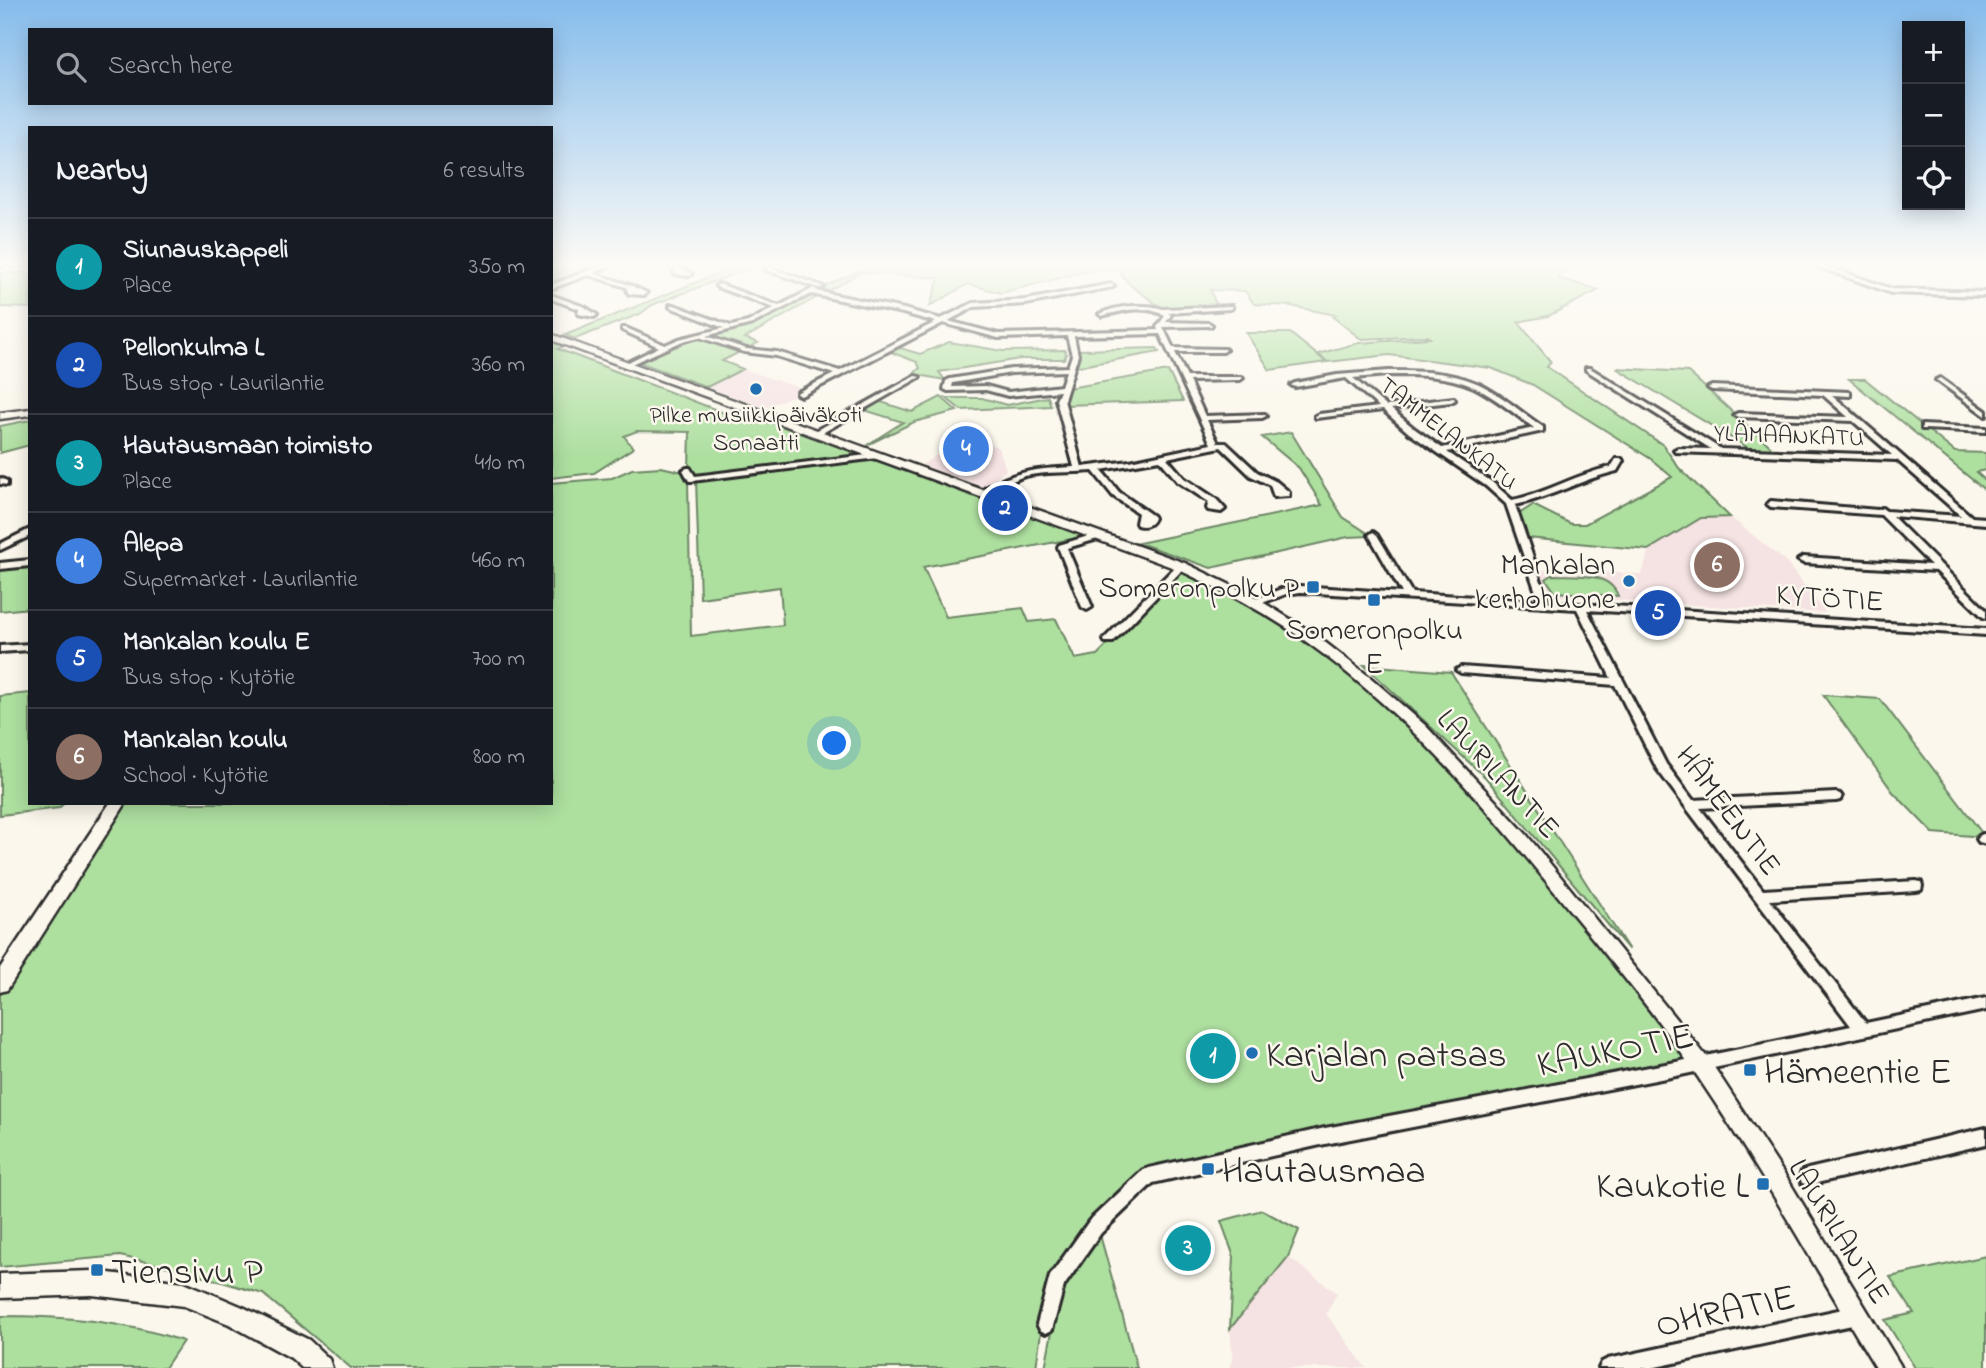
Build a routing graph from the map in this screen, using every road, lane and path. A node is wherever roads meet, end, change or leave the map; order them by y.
1 (1163, 328) edge
2 (624, 329) dead end
3 (728, 329) edge
4 (926, 329) edge
5 (971, 329) edge
6 (1152, 329) edge
7 (1070, 335) junction
8 (701, 336) junction
9 (553, 338) edge
10 (664, 347) junction
11 (1170, 350) junction
12 (1223, 350) dead end
13 (627, 365) junction
14 (1070, 369) junction
15 (1588, 369) dead end
16 (838, 373) junction
17 (917, 377) dead end
18 (1240, 378) dead end
19 (1349, 378) junction
20 (1184, 379) junction
21 (1940, 380) dead end
22 (1295, 385) dead end
23 (1064, 388) junction
24 (1712, 388) dead end
25 (1825, 393) junction
26 (801, 394) dead end
27 (1847, 394) dead end
28 (1451, 400) dead end
29 (1974, 405) junction
30 (1986, 406) edge
31 (1386, 409) junction
32 (28, 412) edge
33 (1986, 414) edge
34 (1738, 415) dead end
35 (0, 416) edge
36 (1262, 416) dead end
37 (1319, 416) dead end
38 (1201, 418) junction
39 (1854, 419) junction
40 (1925, 427) dead end
41 (1986, 429) edge
42 (814, 434) junction
43 (1215, 445) junction
44 (1678, 450) dead end
45 (1440, 451) junction
46 (1720, 451) junction
47 (875, 456) junction
48 (1161, 456) junction
49 (1899, 458) junction
50 (1619, 461) dead end
51 (1096, 468) junction
52 (1078, 469) junction
53 (687, 470) dead end
54 (1274, 484) dead end
55 (982, 494) junction
56 (1213, 501) dead end
57 (1510, 503) junction
58 (1771, 504) dead end
59 (1882, 510) junction
60 (1142, 512) dead end
61 (1968, 518) junction
62 (1986, 521) edge
63 (28, 533) edge
64 (1373, 535) dead end
65 (1098, 536) junction
66 (0, 547) edge
67 (1802, 560) dead end
68 (28, 563) edge
69 (0, 566) edge
70 (1181, 566) junction
71 (1938, 568) junction
72 (1408, 595) junction
73 (1254, 603) junction
74 (1544, 603) junction
75 (1580, 606) junction
76 (1087, 607) dead end
77 (1986, 615) edge
78 (1986, 632) edge
79 (1109, 640) dead end
80 (28, 647) edge
81 (0, 649) edge
82 (1461, 670) dead end
83 (1618, 682) junction
84 (1836, 797) dead end
85 (1690, 804) junction
86 (117, 805) edge
87 (1916, 886) dead end
88 (1760, 895) junction
89 (0, 984) edge
90 (1986, 1004) edge
91 (1862, 1029) junction
92 (1700, 1063) junction
93 (1986, 1136) edge
94 (1808, 1177) dead end
95 (0, 1286) edge
96 (1857, 1315) junction
97 (1046, 1324) dead end
98 (320, 1368) edge
99 (1608, 1368) edge
100 (1890, 1368) edge

1 - 11 street
2 - 10 street
3 - 8 street
4 - 16 street
5 - 7 street
6 - 7 street
7 - 14 street
8 - 10 street
8 - 16 street
9 - 13 street, LAURILANTIE
10 - 13 street
11 - 12 street
11 - 20 street
13 - 42 street, LAURILANTIE
14 - 23 street
14 - 23 street
15 - 46 street
16 - 26 street
17 - 42 street
18 - 20 street
19 - 22 street
19 - 31 street, TAMMELANKATU
19 - 45 street
20 - 38 street
21 - 29 street
23 - 52 street
24 - 25 street
25 - 27 street
25 - 39 street
28 - 31 street
29 - 30 street
29 - 33 street
31 - 37 street
31 - 45 street, TAMMELANKATU
32 - 35 street
34 - 39 street
36 - 38 street
38 - 43 street
39 - 49 street
40 - 41 street
42 - 47 street, LAURILANTIE
43 - 48 street
43 - 54 street
44 - 46 street, YLÄMAANKATU
45 - 57 street, TAMMELANKATU
46 - 49 street, YLÄMAANKATU
47 - 53 street
47 - 55 street, LAURILANTIE
48 - 51 street
48 - 56 street
49 - 61 street
50 - 57 street
51 - 52 street
51 - 60 street
52 - 55 street
55 - 65 street, LAURILANTIE
57 - 74 street, TAMMELANKATU
58 - 59 street
59 - 61 street
59 - 71 street
61 - 62 street
63 - 66 street
64 - 72 street
65 - 70 street, LAURILANTIE
65 - 76 street
67 - 71 street
68 - 69 street
70 - 73 street, LAURILANTIE
70 - 79 street
71 - 77 street
72 - 73 street, KYTÖTIE
72 - 74 street, KYTÖTIE
73 - 92 street, LAURILANTIE
74 - 75 street, KYTÖTIE
75 - 78 street, KYTÖTIE
75 - 83 street, HÄMEENTIE
80 - 81 street
82 - 83 street
83 - 85 street, HÄMEENTIE
84 - 85 street
85 - 88 street, HÄMEENTIE
86 - 89 street
87 - 88 street
88 - 91 street, HÄMEENTIE
90 - 91 street, KAUKOTIE
91 - 92 street, KAUKOTIE
92 - 96 street, LAURILANTIE
92 - 97 street, KAUKOTIE
93 - 94 street
95 - 98 street
96 - 99 street, OHRATIE
96 - 100 street, LAURILANTIE

